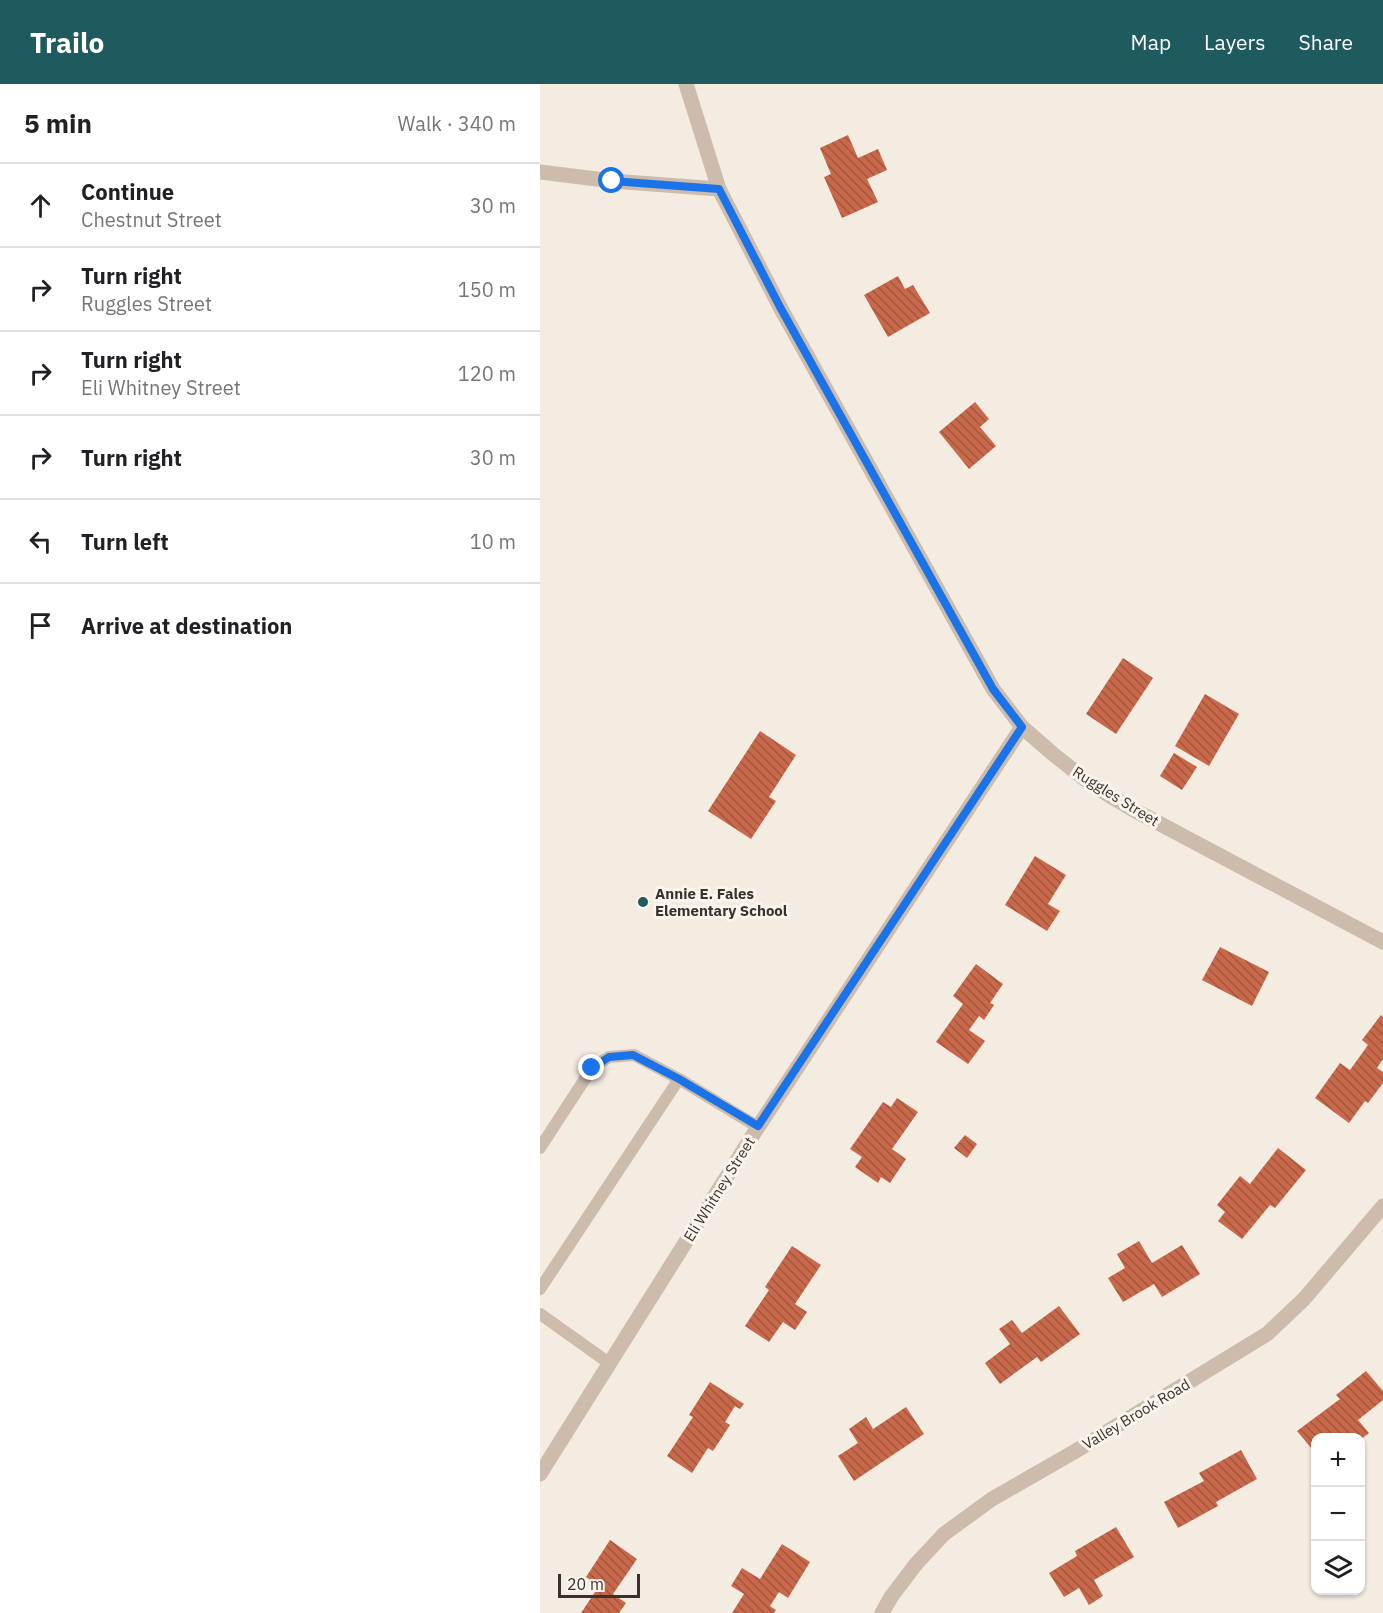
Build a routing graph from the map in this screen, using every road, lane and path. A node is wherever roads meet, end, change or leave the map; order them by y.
1 (686, 84) edge
2 (540, 172) edge
3 (719, 189) junction
4 (1022, 727) junction
5 (1383, 942) edge
6 (679, 1079) junction
7 (758, 1126) junction
8 (540, 1148) edge
9 (1383, 1206) edge
10 (540, 1289) edge
11 (540, 1314) edge
12 (609, 1363) junction
13 (540, 1474) edge
14 (882, 1613) edge

1 - 3 street, Ruggles Street
2 - 3 street
3 - 4 street, Ruggles Street
4 - 5 street, Ruggles Street
4 - 7 street, Eli Whitney Street
6 - 7 lane
6 - 8 lane
6 - 10 lane
7 - 12 street, Eli Whitney Street
9 - 14 street, Valley Brook Road
11 - 12 lane
12 - 13 street, Eli Whitney Street

